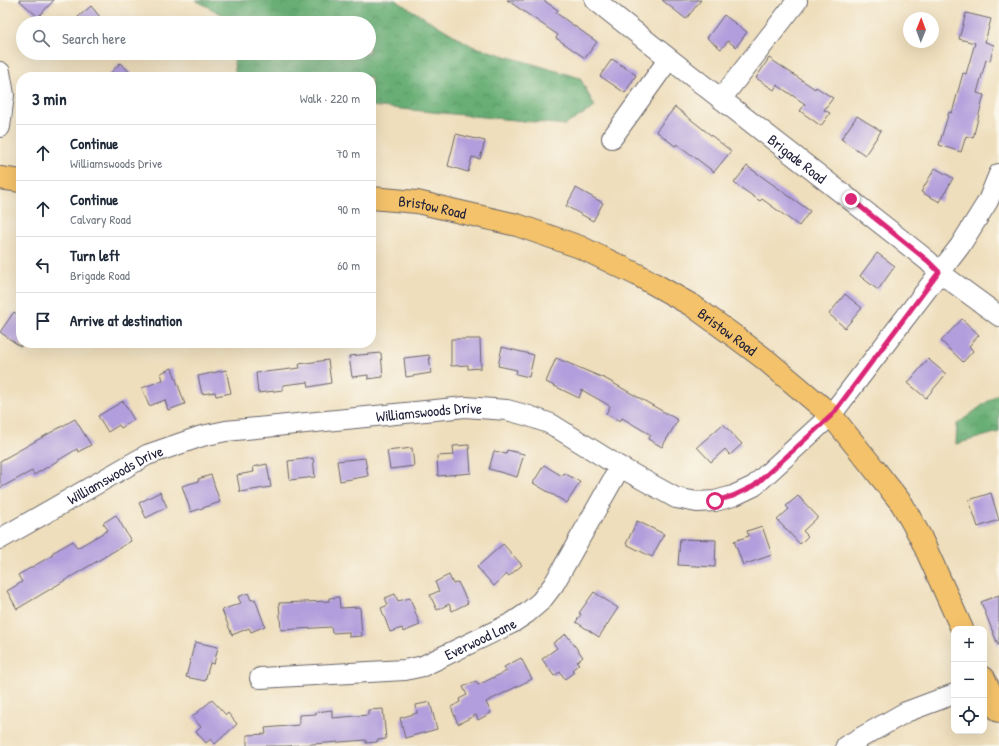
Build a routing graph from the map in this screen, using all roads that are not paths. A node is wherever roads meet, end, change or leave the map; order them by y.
1 (595, 0) edge
2 (797, 0) edge
3 (669, 59) junction
4 (0, 72) edge
5 (721, 99) junction
6 (0, 127) edge
7 (612, 138) dead end
8 (999, 174) edge
9 (0, 178) edge
10 (16, 180) edge
11 (376, 198) edge
12 (939, 272) junction
13 (999, 316) edge
14 (832, 415) junction
15 (620, 467) junction
16 (0, 539) edge
17 (961, 626) edge
18 (260, 678) dead end
19 (987, 687) edge
20 (951, 695) edge
21 (999, 711) edge
22 (846, 746) edge

1 - 3 street, Brigade Road
2 - 5 street
3 - 5 street, Brigade Road
3 - 7 street
4 - 6 street
5 - 12 street, Brigade Road
8 - 12 street, Williamswoods Drive
9 - 10 main road
11 - 14 main road, Bristow Road
12 - 13 street, Brigade Road
12 - 14 street, Williamswoods Drive
14 - 15 street, Williamswoods Drive
14 - 17 main road, Bristow Road
15 - 16 street, Williamswoods Drive
15 - 18 street, Everwood Lane
19 - 21 main road
20 - 22 street

